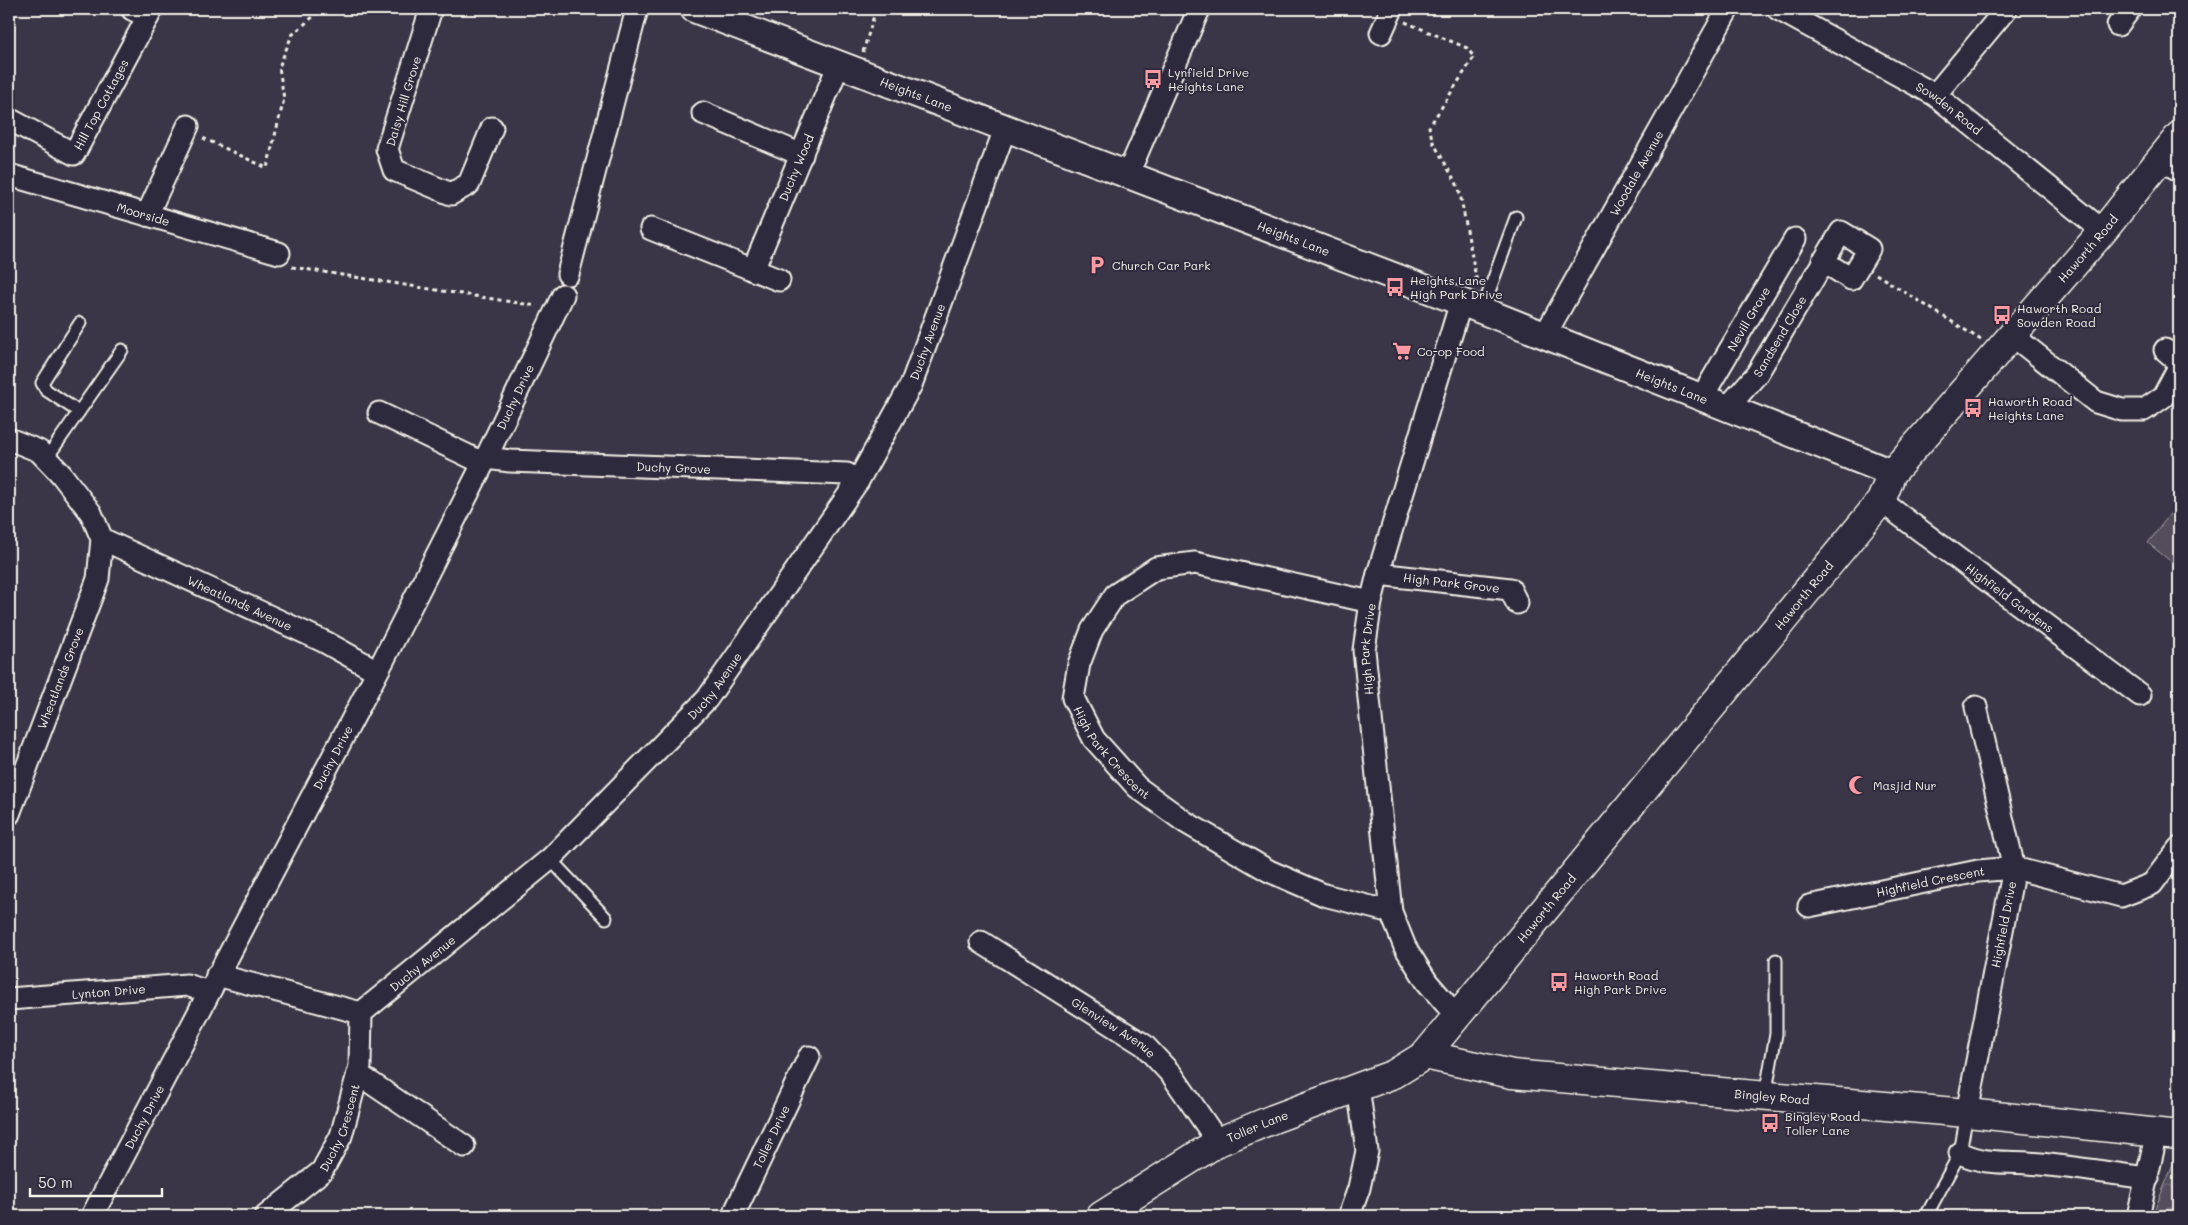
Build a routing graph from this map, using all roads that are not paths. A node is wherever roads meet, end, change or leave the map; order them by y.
1 (431, 9) edge
2 (637, 9) edge
3 (694, 9) edge
4 (1199, 9) edge
5 (1728, 9) edge
6 (1778, 9) edge
7 (2006, 9) edge
8 (144, 11) edge
9 (848, 68) junction
10 (1935, 95) junction
11 (703, 113) dead end
12 (9, 119) edge
13 (187, 128) road end
14 (492, 128) dead end
15 (1005, 128) junction
16 (2179, 136) edge
17 (802, 155) junction
18 (2168, 170) edge
19 (1128, 174) junction
20 (9, 175) edge
21 (147, 215) junction
22 (1516, 218) dead end
23 (651, 229) dead end
24 (2103, 231) junction
25 (1795, 239) dead end
26 (279, 253) road end
27 (1823, 261) junction
28 (753, 270) junction
29 (568, 274) dead end
30 (779, 280) dead end
31 (559, 302) road end
32 (1471, 307) junction
33 (80, 323) dead end
34 (1545, 336) junction
35 (2005, 343) junction
36 (122, 350) dead end
37 (2179, 367) edge
38 (1702, 398) junction
39 (1728, 407) junction
40 (79, 412) junction
41 (379, 412) dead end
42 (9, 439) edge
43 (46, 459) junction
44 (484, 460) junction
45 (1892, 473) junction
46 (858, 481) junction
47 (1880, 501) junction
48 (102, 539) junction
49 (1378, 574) junction
50 (1371, 602) junction
51 (1517, 603) dead end
52 (377, 671) junction
53 (2140, 695) dead end
54 (1976, 706) dead end
55 (9, 814) edge
56 (2179, 848) edge
57 (550, 859) junction
58 (2014, 868) junction
59 (1809, 906) dead end
60 (1391, 912) junction
61 (606, 918) dead end
62 (980, 942) dead end
63 (1776, 960) dead end
64 (213, 984) junction
65 (14, 995) edge
66 (361, 1013) junction
67 (1458, 1018) junction
68 (1425, 1055) junction
69 (809, 1057) dead end
70 (358, 1074) junction
71 (1358, 1087) junction
72 (1765, 1096) junction
73 (1967, 1113) junction
74 (2168, 1133) edge
75 (1218, 1142) junction
76 (464, 1146) dead end
77 (1960, 1152) junction
78 (2148, 1178) junction
79 (92, 1216) edge
80 (266, 1216) edge
81 (733, 1216) edge
82 (1101, 1216) edge
83 (1349, 1216) edge
84 (1926, 1216) edge
85 (2138, 1216) edge

1 - 14 street, Daisy Hill Grove
2 - 29 street
3 - 9 street, Heights Lane
4 - 19 street
5 - 34 street, Woodale Avenue
6 - 10 street, Sowden Road
7 - 10 street
8 - 12 street, Hill Top Cottages
9 - 15 street, Heights Lane
9 - 17 street, Duchy Wood
10 - 24 street, Sowden Road
11 - 17 street
13 - 21 street
15 - 19 street, Heights Lane
15 - 46 street, Duchy Avenue
16 - 18 main road, Haworth Road
17 - 28 street, Duchy Wood
18 - 24 main road, Haworth Road
19 - 32 street, Heights Lane
20 - 21 street, Moorside
21 - 26 street, Moorside
22 - 32 lane
23 - 28 street
24 - 35 main road, Haworth Road
25 - 38 street, Nevill Grove
27 - 27 street, Sandsend Close
27 - 39 street, Sandsend Close
28 - 30 street
31 - 44 street, Duchy Drive
32 - 34 street, Heights Lane
32 - 49 street, High Park Drive
33 - 40 lane
34 - 38 street, Heights Lane
35 - 37 street
35 - 45 main road, Haworth Road
36 - 40 lane
38 - 39 street, Heights Lane
39 - 45 street, Heights Lane
40 - 43 lane
41 - 44 street, Duchy Grove
42 - 43 street
43 - 48 street
44 - 46 street, Duchy Grove
44 - 52 street, Duchy Drive
45 - 47 main road, Haworth Road
46 - 57 street, Duchy Avenue
47 - 53 street, Highfield Gardens
47 - 67 main road, Haworth Road
48 - 52 street, Wheatlands Avenue
48 - 55 street, Wheatlands Grove
49 - 50 street, High Park Drive
49 - 51 street, High Park Grove
50 - 60 street, High Park Drive
50 - 60 street, High Park Crescent
52 - 64 street, Duchy Drive
54 - 58 street, Highfield Drive
56 - 58 street, Highfield Crescent
57 - 61 lane
57 - 66 street, Duchy Avenue
58 - 59 street, Highfield Crescent
58 - 73 street, Highfield Drive
60 - 67 street, High Park Drive
62 - 75 street, Glenview Avenue
63 - 72 lane
64 - 65 street, Lynton Drive
64 - 66 street
64 - 79 street, Duchy Drive
66 - 70 street, Duchy Crescent
67 - 68 main road, Haworth Road
68 - 71 main road, Toller Lane
68 - 72 main road, Bingley Road
69 - 81 street, Toller Drive
70 - 76 street
70 - 80 street, Duchy Crescent
71 - 75 main road, Toller Lane
71 - 83 street
72 - 73 main road, Bingley Road
73 - 74 main road, Bingley Road
73 - 77 lane
74 - 78 street
75 - 82 main road, Toller Lane
77 - 78 street
77 - 84 lane
78 - 85 street

